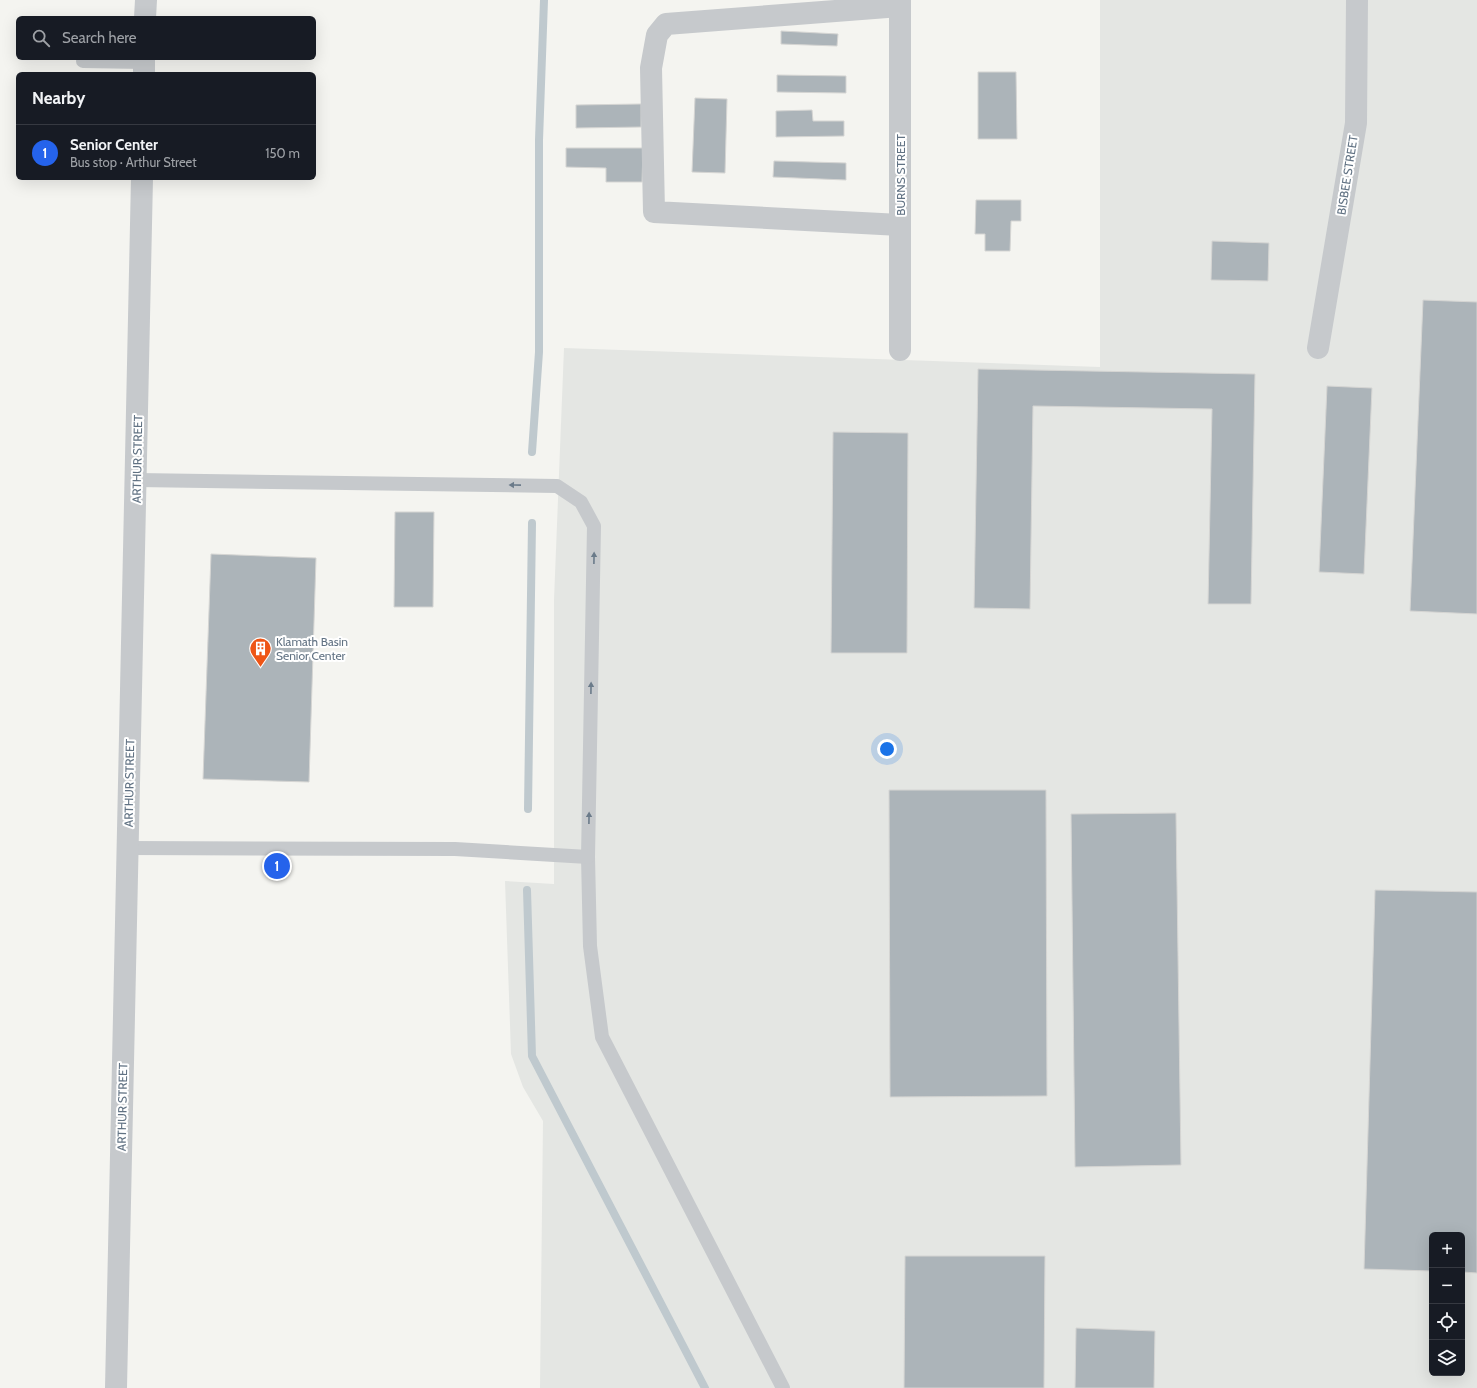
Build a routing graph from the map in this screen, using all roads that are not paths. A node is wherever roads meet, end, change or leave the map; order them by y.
1 (146, 0) edge
2 (1357, 0) edge
3 (900, 3) edge
4 (145, 16) edge
5 (83, 61) dead end
6 (144, 65) edge
7 (142, 180) edge
8 (900, 226) junction
9 (1318, 348) dead end
10 (900, 350) dead end
11 (137, 480) junction
12 (128, 848) junction
13 (588, 857) junction
14 (116, 1388) edge
15 (783, 1388) edge

1 - 4 street
2 - 9 street, BISBEE STREET
3 - 8 street, BURNS STREET
3 - 8 street
5 - 6 lane
7 - 11 street, ARTHUR STREET
8 - 10 street, BURNS STREET
11 - 12 street, ARTHUR STREET
13 -> 11 lane
12 - 13 lane
12 - 14 street, ARTHUR STREET
13 - 15 lane

